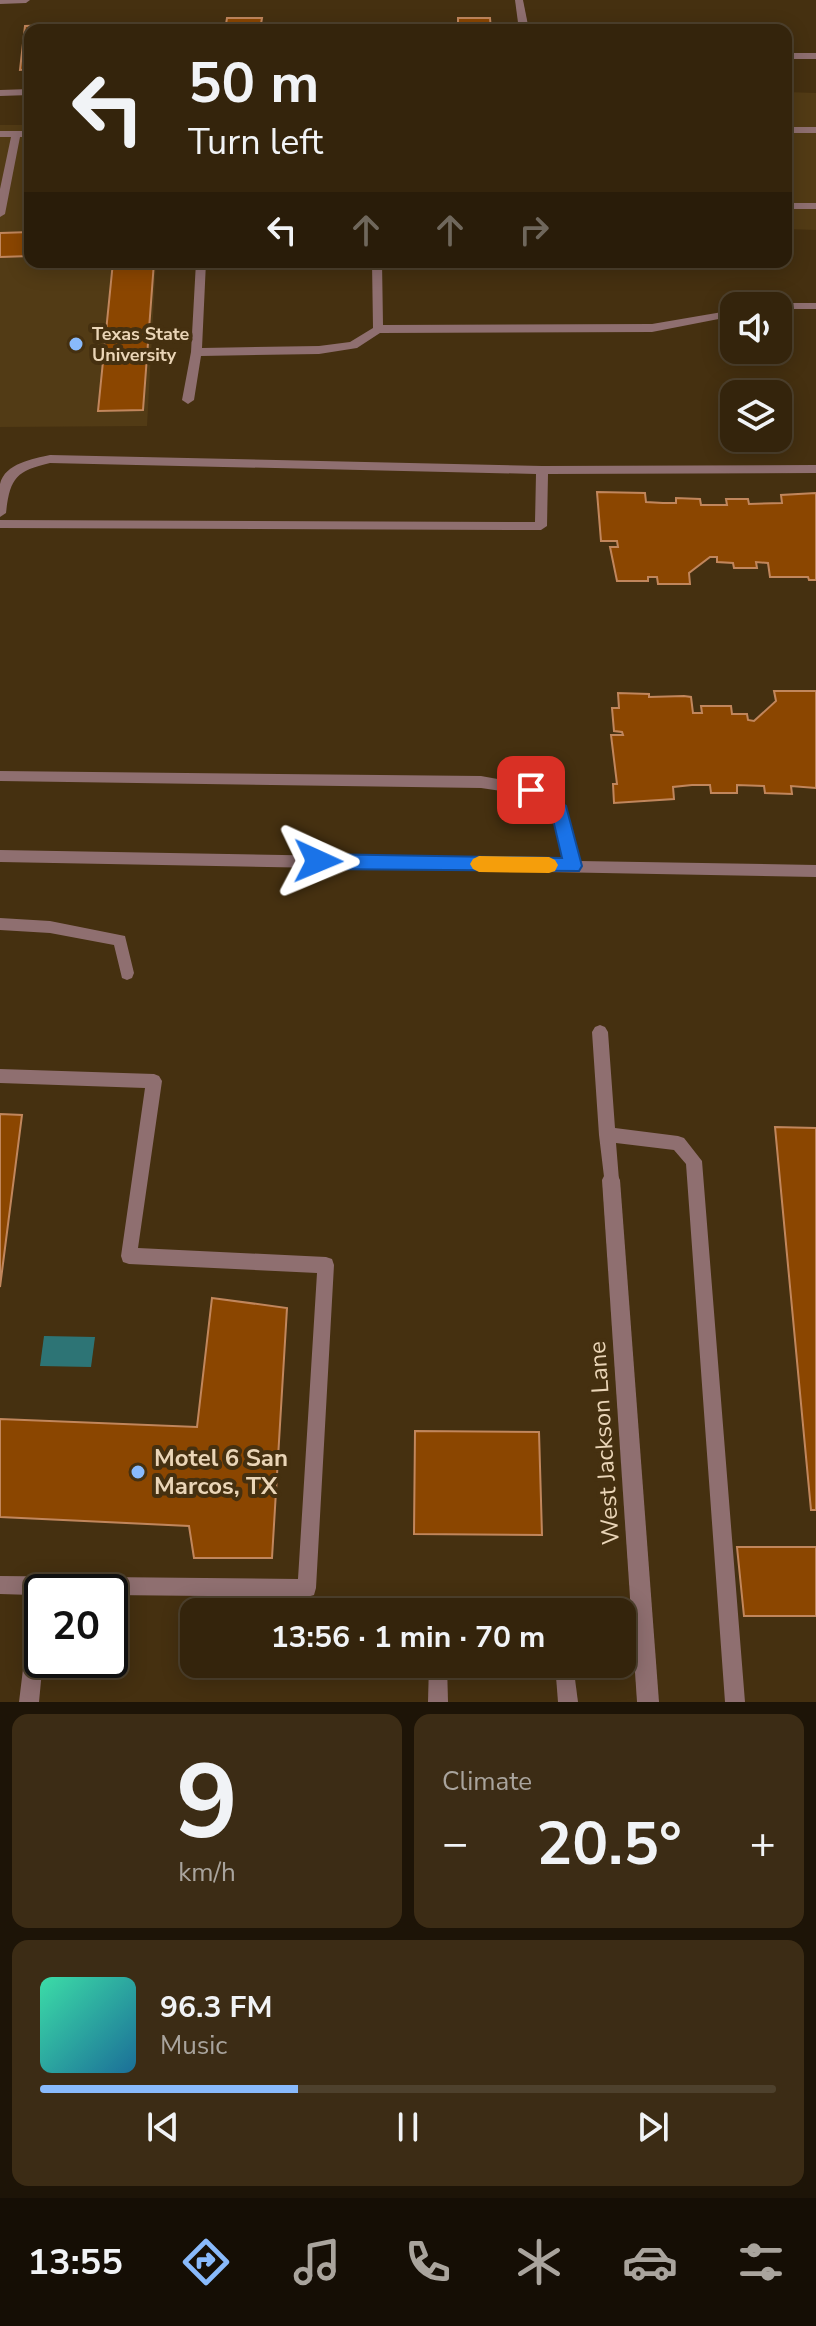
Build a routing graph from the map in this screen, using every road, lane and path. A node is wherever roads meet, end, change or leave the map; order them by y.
1 (26, 0) edge
2 (519, 0) edge
3 (0, 1) edge
4 (523, 24) edge
5 (792, 56) edge
6 (816, 56) edge
7 (24, 92) edge
8 (0, 93) edge
9 (792, 130) edge
10 (816, 130) edge
11 (0, 134) edge
12 (16, 134) junction
13 (24, 134) edge
14 (792, 206) edge
15 (816, 206) edge
16 (0, 214) edge
17 (201, 268) edge
18 (377, 268) edge
19 (792, 306) edge
20 (816, 306) edge
21 (720, 316) edge
22 (378, 329) junction
23 (196, 352) junction
24 (188, 400) dead end
25 (816, 469) edge
26 (542, 470) junction
27 (0, 513) edge
28 (0, 524) edge
29 (0, 776) edge
30 (0, 856) edge
31 (573, 866) junction
32 (816, 871) edge
33 (0, 924) edge
34 (127, 973) dead end
35 (600, 1032) dead end
36 (0, 1076) edge
37 (607, 1135) junction
38 (611, 1180) joint
39 (0, 1585) edge
40 (24, 1586) edge
41 (128, 1587) edge
42 (32, 1678) edge
43 (438, 1678) edge
44 (565, 1678) edge
45 (29, 1702) edge
46 (438, 1702) edge
47 (568, 1702) edge
48 (648, 1702) edge
49 (735, 1702) edge

1 - 3 lane
2 - 4 lane
5 - 6 lane
7 - 8 lane
9 - 10 lane
11 - 12 lane
12 - 13 lane
12 - 16 lane
14 - 15 lane
17 - 23 lane
18 - 22 lane
19 - 20 lane
21 - 22 lane
22 - 23 lane
23 - 24 lane
25 - 26 lane
26 - 27 lane
26 - 28 lane
29 - 31 lane
30 - 31 lane
31 - 32 lane
33 - 34 lane
35 - 37 lane
36 - 41 lane
37 - 38 lane
37 - 49 lane
38 - 48 street, West Jackson Lane
39 - 40 lane
42 - 45 lane
43 - 46 lane
44 - 47 lane

